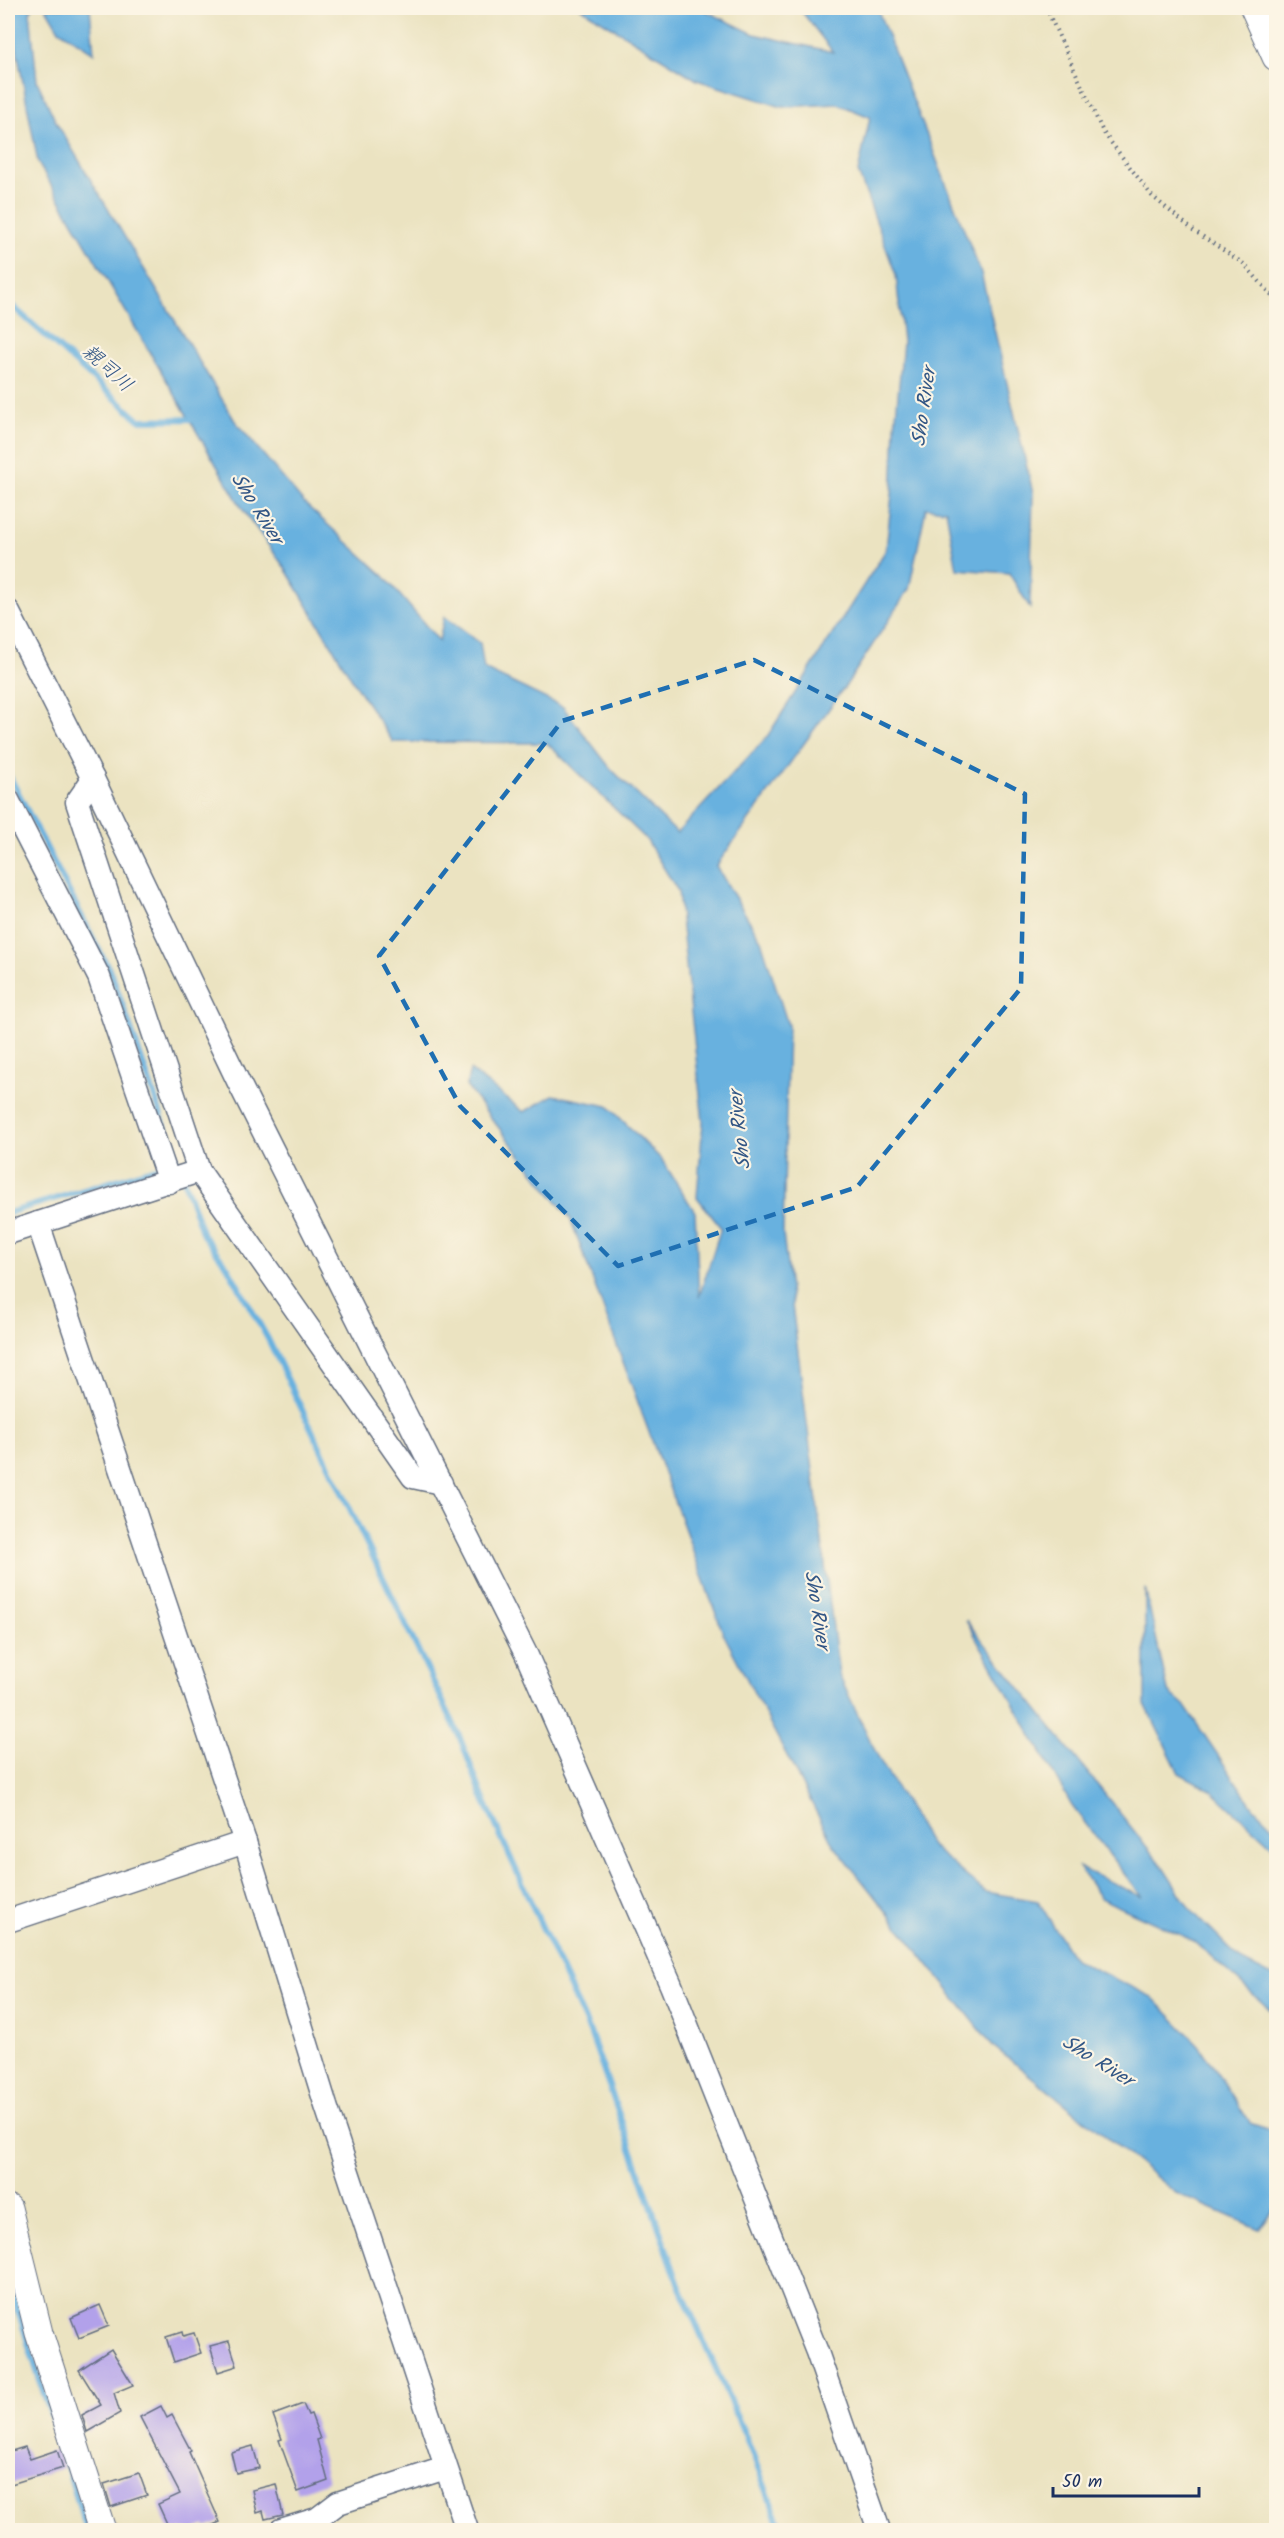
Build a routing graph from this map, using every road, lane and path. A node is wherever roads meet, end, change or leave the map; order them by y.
1 (1046, 8) edge
2 (1254, 8) edge
3 (1276, 57) edge
4 (1276, 300) edge
5 (8, 611) edge
6 (93, 779) junction
7 (8, 800) edge
8 (199, 1171) junction
9 (169, 1182) junction
10 (38, 1223) junction
11 (8, 1233) edge
12 (441, 1483) junction
13 (245, 1842) junction
14 (8, 1921) edge
15 (8, 2208) edge
16 (445, 2469) junction
17 (102, 2530) edge
18 (281, 2530) edge
19 (467, 2530) edge
20 (879, 2530) edge

1 - 4 path
2 - 3 street
5 - 6 street
6 - 8 street
6 - 12 street
7 - 9 street
8 - 9 street
8 - 12 street
9 - 10 street
10 - 11 street
10 - 13 street
12 - 20 street
13 - 14 street
13 - 16 street
15 - 17 street
16 - 18 street
16 - 19 street

